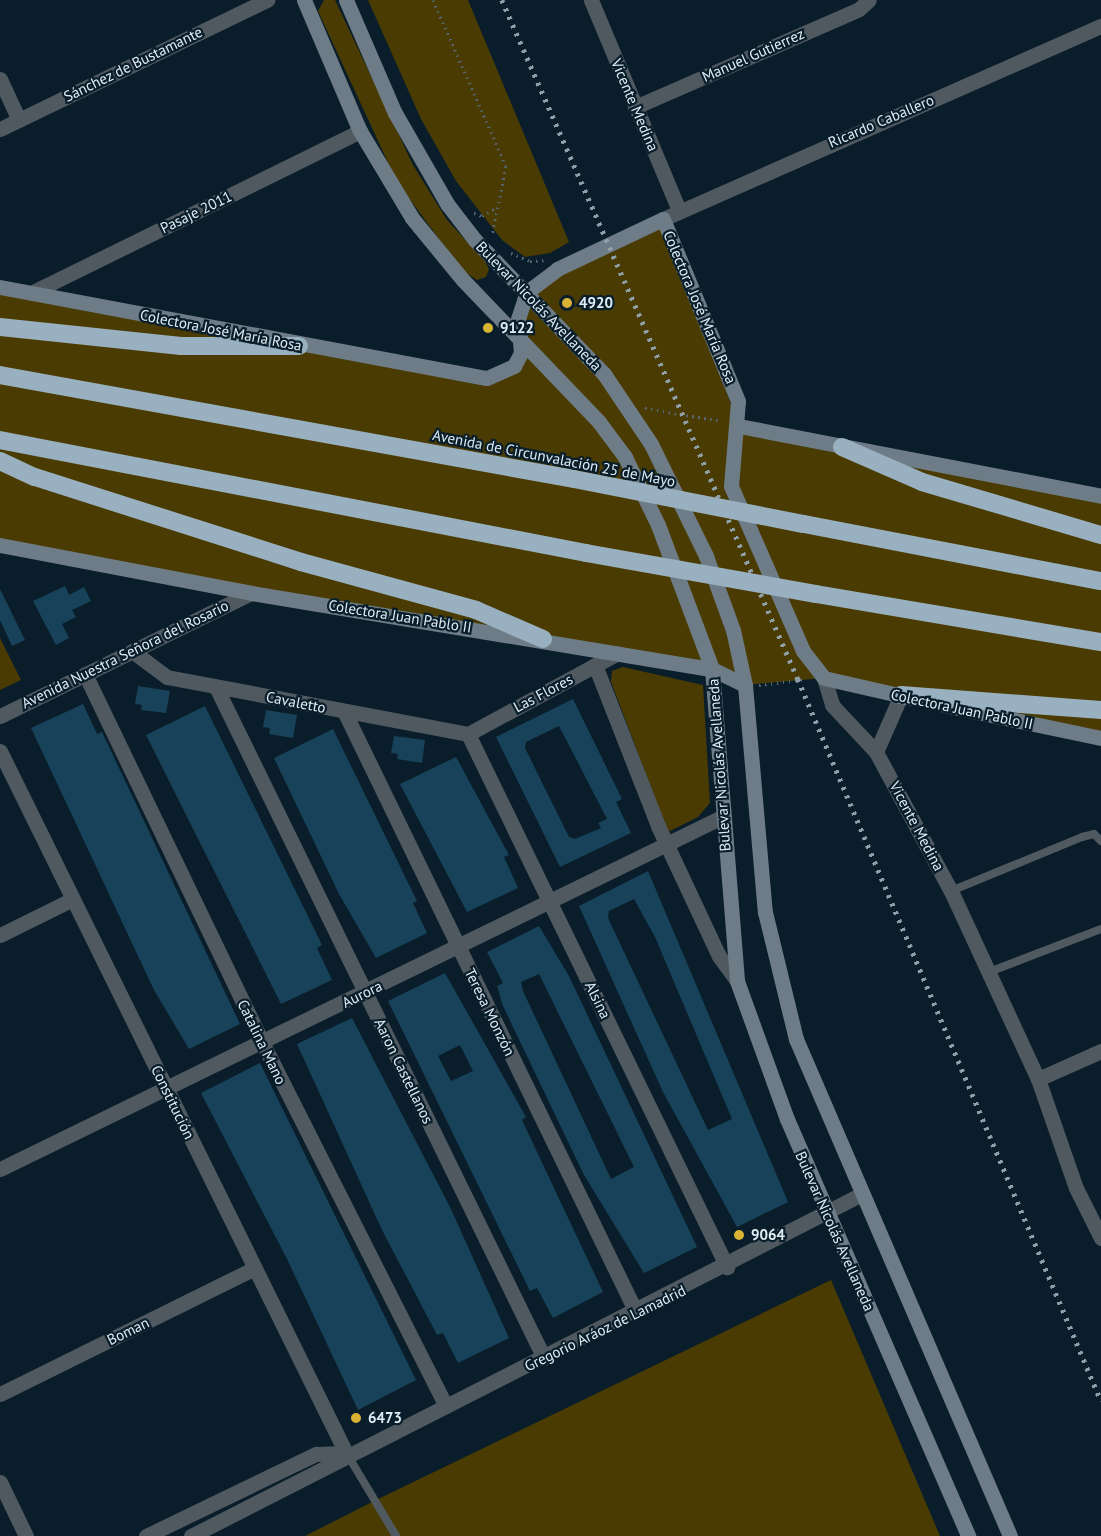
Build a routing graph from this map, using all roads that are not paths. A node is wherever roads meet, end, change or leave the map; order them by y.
1 (267, 0) edge
2 (304, 0) edge
3 (346, 0) edge
4 (591, 0) edge
5 (869, 0) edge
6 (1101, 26) edge
7 (0, 79) edge
8 (635, 106) junction
9 (20, 120) junction
10 (0, 129) edge
11 (360, 131) junction
12 (679, 210) junction
13 (663, 219) junction
14 (0, 287) edge
15 (527, 292) junction
16 (32, 293) junction
17 (0, 327) edge
18 (519, 337) junction
19 (299, 346) junction
20 (0, 375) edge
21 (739, 426) junction
22 (0, 440) edge
23 (842, 447) junction
24 (0, 461) edge
25 (1100, 495) edge
26 (1101, 535) edge
27 (0, 544) edge
28 (1101, 581) edge
29 (251, 592) junction
30 (543, 639) junction
31 (1101, 642) edge
32 (132, 651) junction
33 (618, 653) junction
34 (595, 665) junction
35 (712, 669) junction
36 (85, 674) junction
37 (824, 678) junction
38 (745, 685) junction
39 (216, 687) junction
40 (901, 695) junction
41 (1101, 710) edge
42 (344, 711) junction
43 (0, 716) edge
44 (468, 734) junction
45 (1101, 738) edge
46 (0, 751) edge
47 (876, 752) junction
48 (722, 817) junction
49 (1101, 841) edge
50 (665, 842) junction
51 (951, 891) junction
52 (73, 899) junction
53 (550, 903) junction
54 (1101, 929) edge
55 (0, 935) edge
56 (458, 947) junction
57 (988, 972) junction
58 (737, 981) junction
59 (365, 992) junction
60 (262, 1042) junction
61 (1101, 1051) edge
62 (1038, 1079) junction
63 (166, 1088) junction
64 (0, 1169) edge
65 (860, 1196) junction
66 (826, 1212) junction
67 (1101, 1238) edge
68 (727, 1267) junction
69 (255, 1268) junction
70 (636, 1312) junction
71 (544, 1358) junction
72 (0, 1394) edge
73 (446, 1406) junction
74 (346, 1453) junction
75 (0, 1482) edge
76 (26, 1536) edge
77 (146, 1536) edge
78 (191, 1536) edge
79 (396, 1536) edge
80 (968, 1536) edge
81 (1010, 1536) edge

1 - 9 street, Sánchez de Bustamante
2 - 11 main road, Bulevar Nicolás Avellaneda
3 - 15 main road, Bulevar Nicolás Avellaneda
4 - 8 street, Vicente Medina
5 - 8 street, Manuel Gutierrez
6 - 12 street, Ricardo Caballero
7 - 9 street
8 - 12 street, Vicente Medina
9 - 10 street, Sánchez de Bustamante
11 - 16 street, Pasaje 2011
11 - 18 main road, Bulevar Nicolás Avellaneda
12 - 13 street, Ricardo Caballero
13 - 15 main road, Colectora José María Rosa
13 - 21 main road, Colectora José María Rosa
14 - 16 main road, Colectora José María Rosa
15 - 18 main road, Colectora José María Rosa
15 - 38 main road, Bulevar Nicolás Avellaneda
16 - 19 main road, Colectora José María Rosa
17 - 19 highway
18 - 19 main road, Colectora José María Rosa
18 - 35 main road, Bulevar Nicolás Avellaneda
20 - 28 highway, Avenida de Circunvalación 25 de Mayo, bridge
21 - 23 main road
21 - 37 main road, Vicente Medina
22 - 31 highway, bridge
23 - 25 main road
23 - 26 highway
24 - 30 highway
27 - 29 main road, Colectora Juan Pablo II
29 - 30 main road, Colectora Juan Pablo II
29 - 32 street, Avenida Nuestra Señora del Rosario
30 - 33 main road, Colectora Juan Pablo II
32 - 36 street, Avenida Nuestra Señora del Rosario
32 - 39 street, Cavaletto
33 - 34 street, Las Flores
33 - 35 main road, Colectora Juan Pablo II
34 - 44 street, Las Flores
34 - 50 street
35 - 38 main road, Colectora Juan Pablo II
35 - 48 main road, Bulevar Nicolás Avellaneda
36 - 43 street, Avenida Nuestra Señora del Rosario
36 - 60 street, Catalina Mano
37 - 40 main road, Colectora Juan Pablo II
37 - 47 street, Vicente Medina
38 - 65 main road, Bulevar Nicolás Avellaneda
39 - 42 street, Cavaletto
39 - 59 street, Aaron Castellanos
40 - 41 highway
40 - 45 main road, Colectora Juan Pablo II
40 - 47 street
42 - 44 street, Cavaletto
42 - 56 street, Teresa Monzón
44 - 53 street, Alsina
46 - 52 street, Constitución
47 - 51 street, Vicente Medina
48 - 50 street, Aurora
48 - 58 main road, Bulevar Nicolás Avellaneda
49 - 51 lane
50 - 53 street, Aurora
50 - 58 street
51 - 57 street, Vicente Medina
52 - 55 street
52 - 63 street, Constitución
53 - 56 street, Aurora
53 - 68 street, Alsina
54 - 57 lane
56 - 59 street, Aurora
56 - 70 street, Teresa Monzón
57 - 62 street, Vicente Medina
58 - 66 main road, Bulevar Nicolás Avellaneda
59 - 60 street, Aurora
59 - 71 street, Aaron Castellanos
60 - 63 street, Aurora
60 - 73 street, Catalina Mano
61 - 62 street
62 - 67 street, Vicente Medina
63 - 64 street, Aurora
63 - 69 street, Constitución
65 - 66 street, Gregorio Aráoz de Lamadrid
65 - 81 main road, Bulevar Nicolás Avellaneda
66 - 68 street, Gregorio Aráoz de Lamadrid
66 - 80 main road, Bulevar Nicolás Avellaneda
68 - 70 street, Gregorio Aráoz de Lamadrid
69 - 72 street, Boman
69 - 74 street, Constitución
70 - 71 street, Gregorio Aráoz de Lamadrid
71 - 73 street, Gregorio Aráoz de Lamadrid
73 - 74 street, Gregorio Aráoz de Lamadrid
74 - 77 street, Gregorio Aráoz de Lamadrid
74 - 78 street, Gregorio Aráoz de Lamadrid
74 - 79 lane
75 - 76 street

